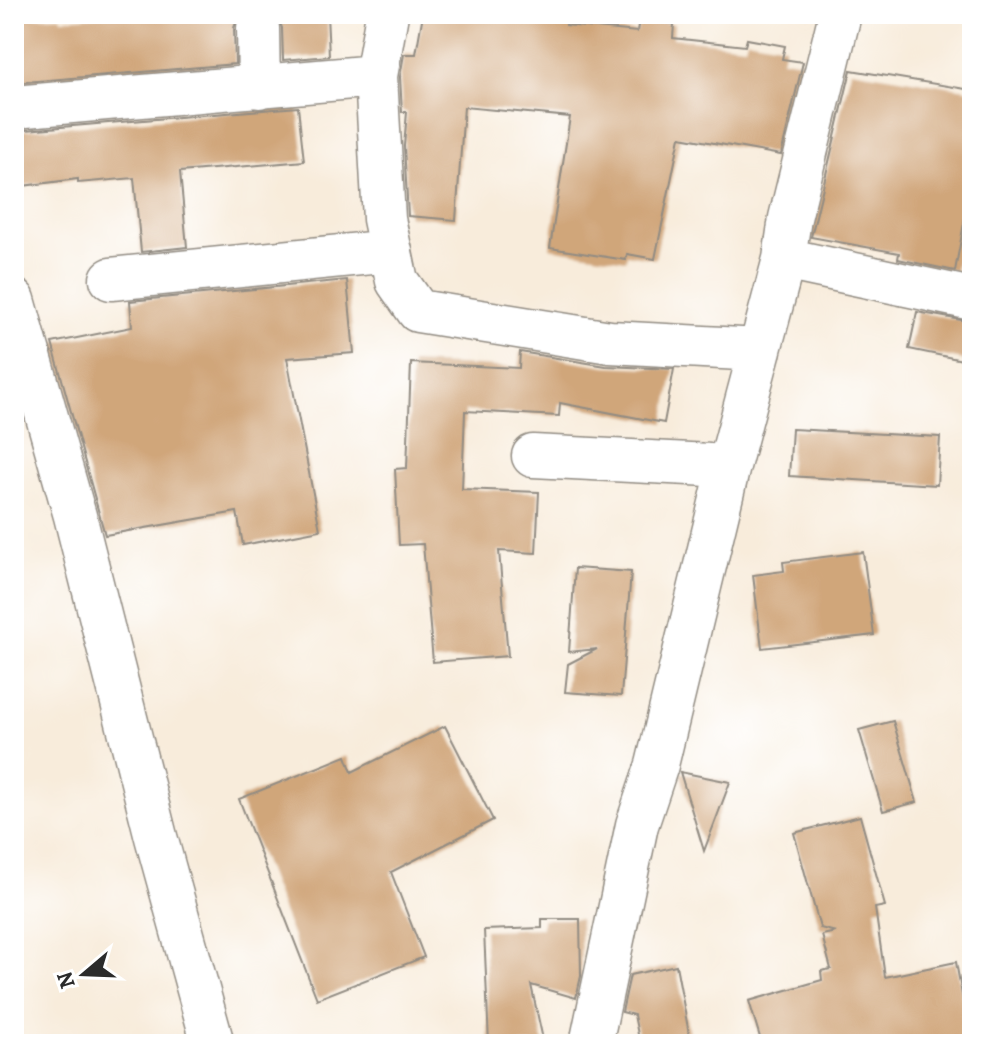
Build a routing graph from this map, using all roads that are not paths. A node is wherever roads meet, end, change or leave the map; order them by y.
1 (387, 14) edge
2 (830, 16) edge
3 (258, 28) dead end
4 (376, 76) junction
5 (259, 87) junction
6 (14, 107) edge
7 (391, 251) junction
8 (784, 259) junction
9 (111, 279) dead end
10 (972, 299) edge
11 (14, 300) edge
12 (760, 350) junction
13 (533, 456) dead end
14 (729, 466) junction
15 (213, 1044) edge
16 (591, 1044) edge

1 - 4 street
2 - 8 street
3 - 5 street
4 - 5 street
4 - 7 street
5 - 6 street
7 - 9 street
7 - 12 street
8 - 10 street
8 - 12 street
11 - 15 street
12 - 14 street
13 - 14 street
14 - 16 street

